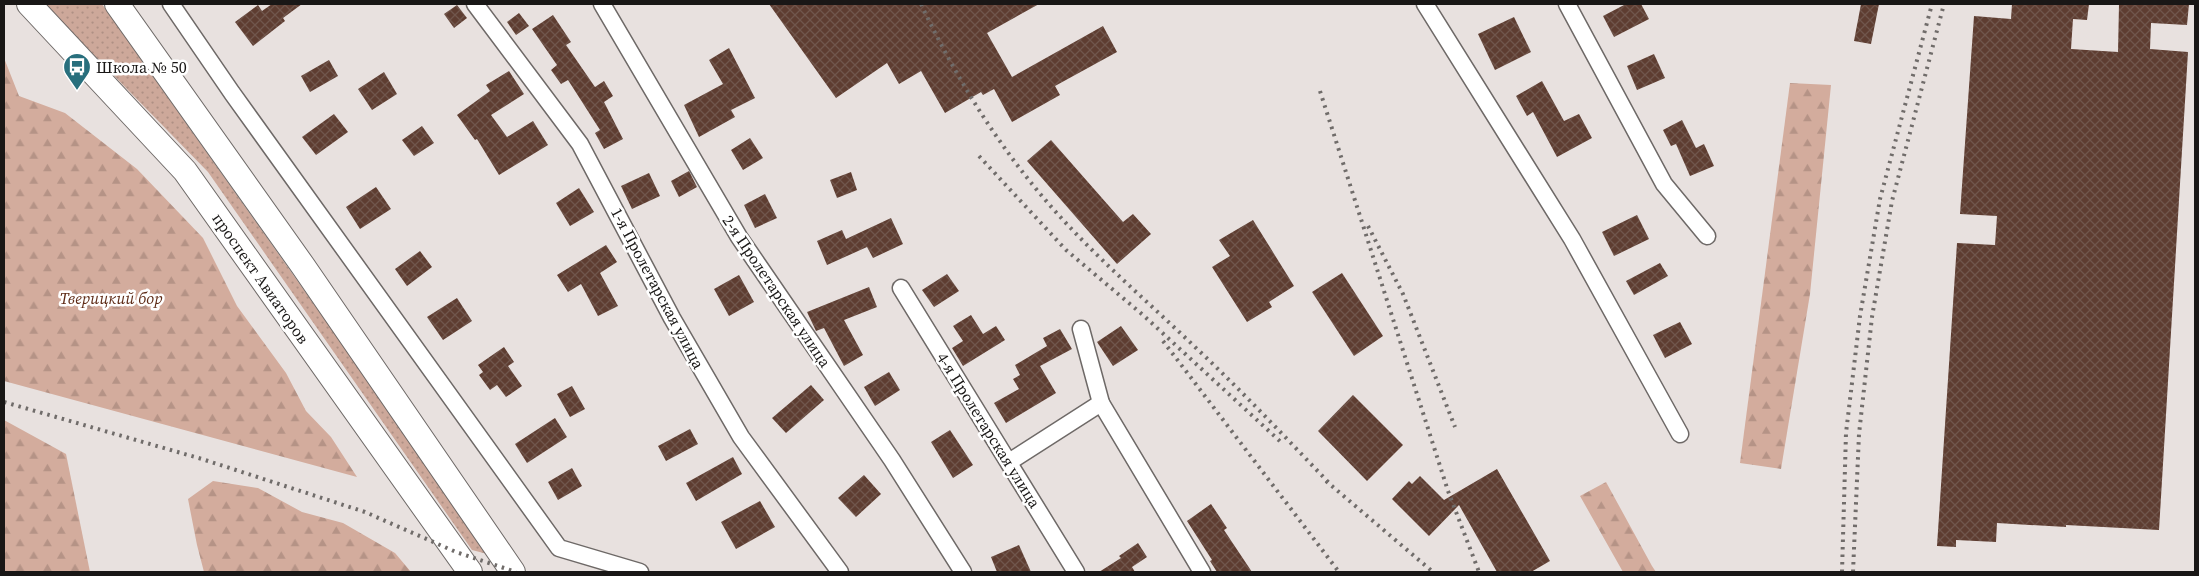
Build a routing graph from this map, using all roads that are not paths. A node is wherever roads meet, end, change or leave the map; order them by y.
1 (29, 4) edge
2 (117, 4) edge
3 (171, 4) edge
4 (475, 4) edge
5 (602, 4) edge
6 (1425, 4) edge
7 (1567, 4) edge
8 (1707, 236) dead end
9 (901, 288) dead end
10 (1081, 329) dead end
11 (1101, 403) junction
12 (1680, 434) dead end
13 (1009, 462) junction
14 (470, 572) edge
15 (513, 572) edge
16 (640, 572) edge
17 (840, 572) edge
18 (963, 572) edge
19 (1076, 572) edge
20 (1202, 572) edge

1 - 14 main road, проспект Авиаторов
2 - 15 main road
3 - 16 street
4 - 17 street, 1-я Пролетарская улица
5 - 18 street, 2-я Пролетарская улица
6 - 12 street
7 - 8 street
9 - 13 street, 4-я Пролетарская улица
10 - 11 street
11 - 13 street
11 - 20 street
13 - 19 street, 4-я Пролетарская улица

